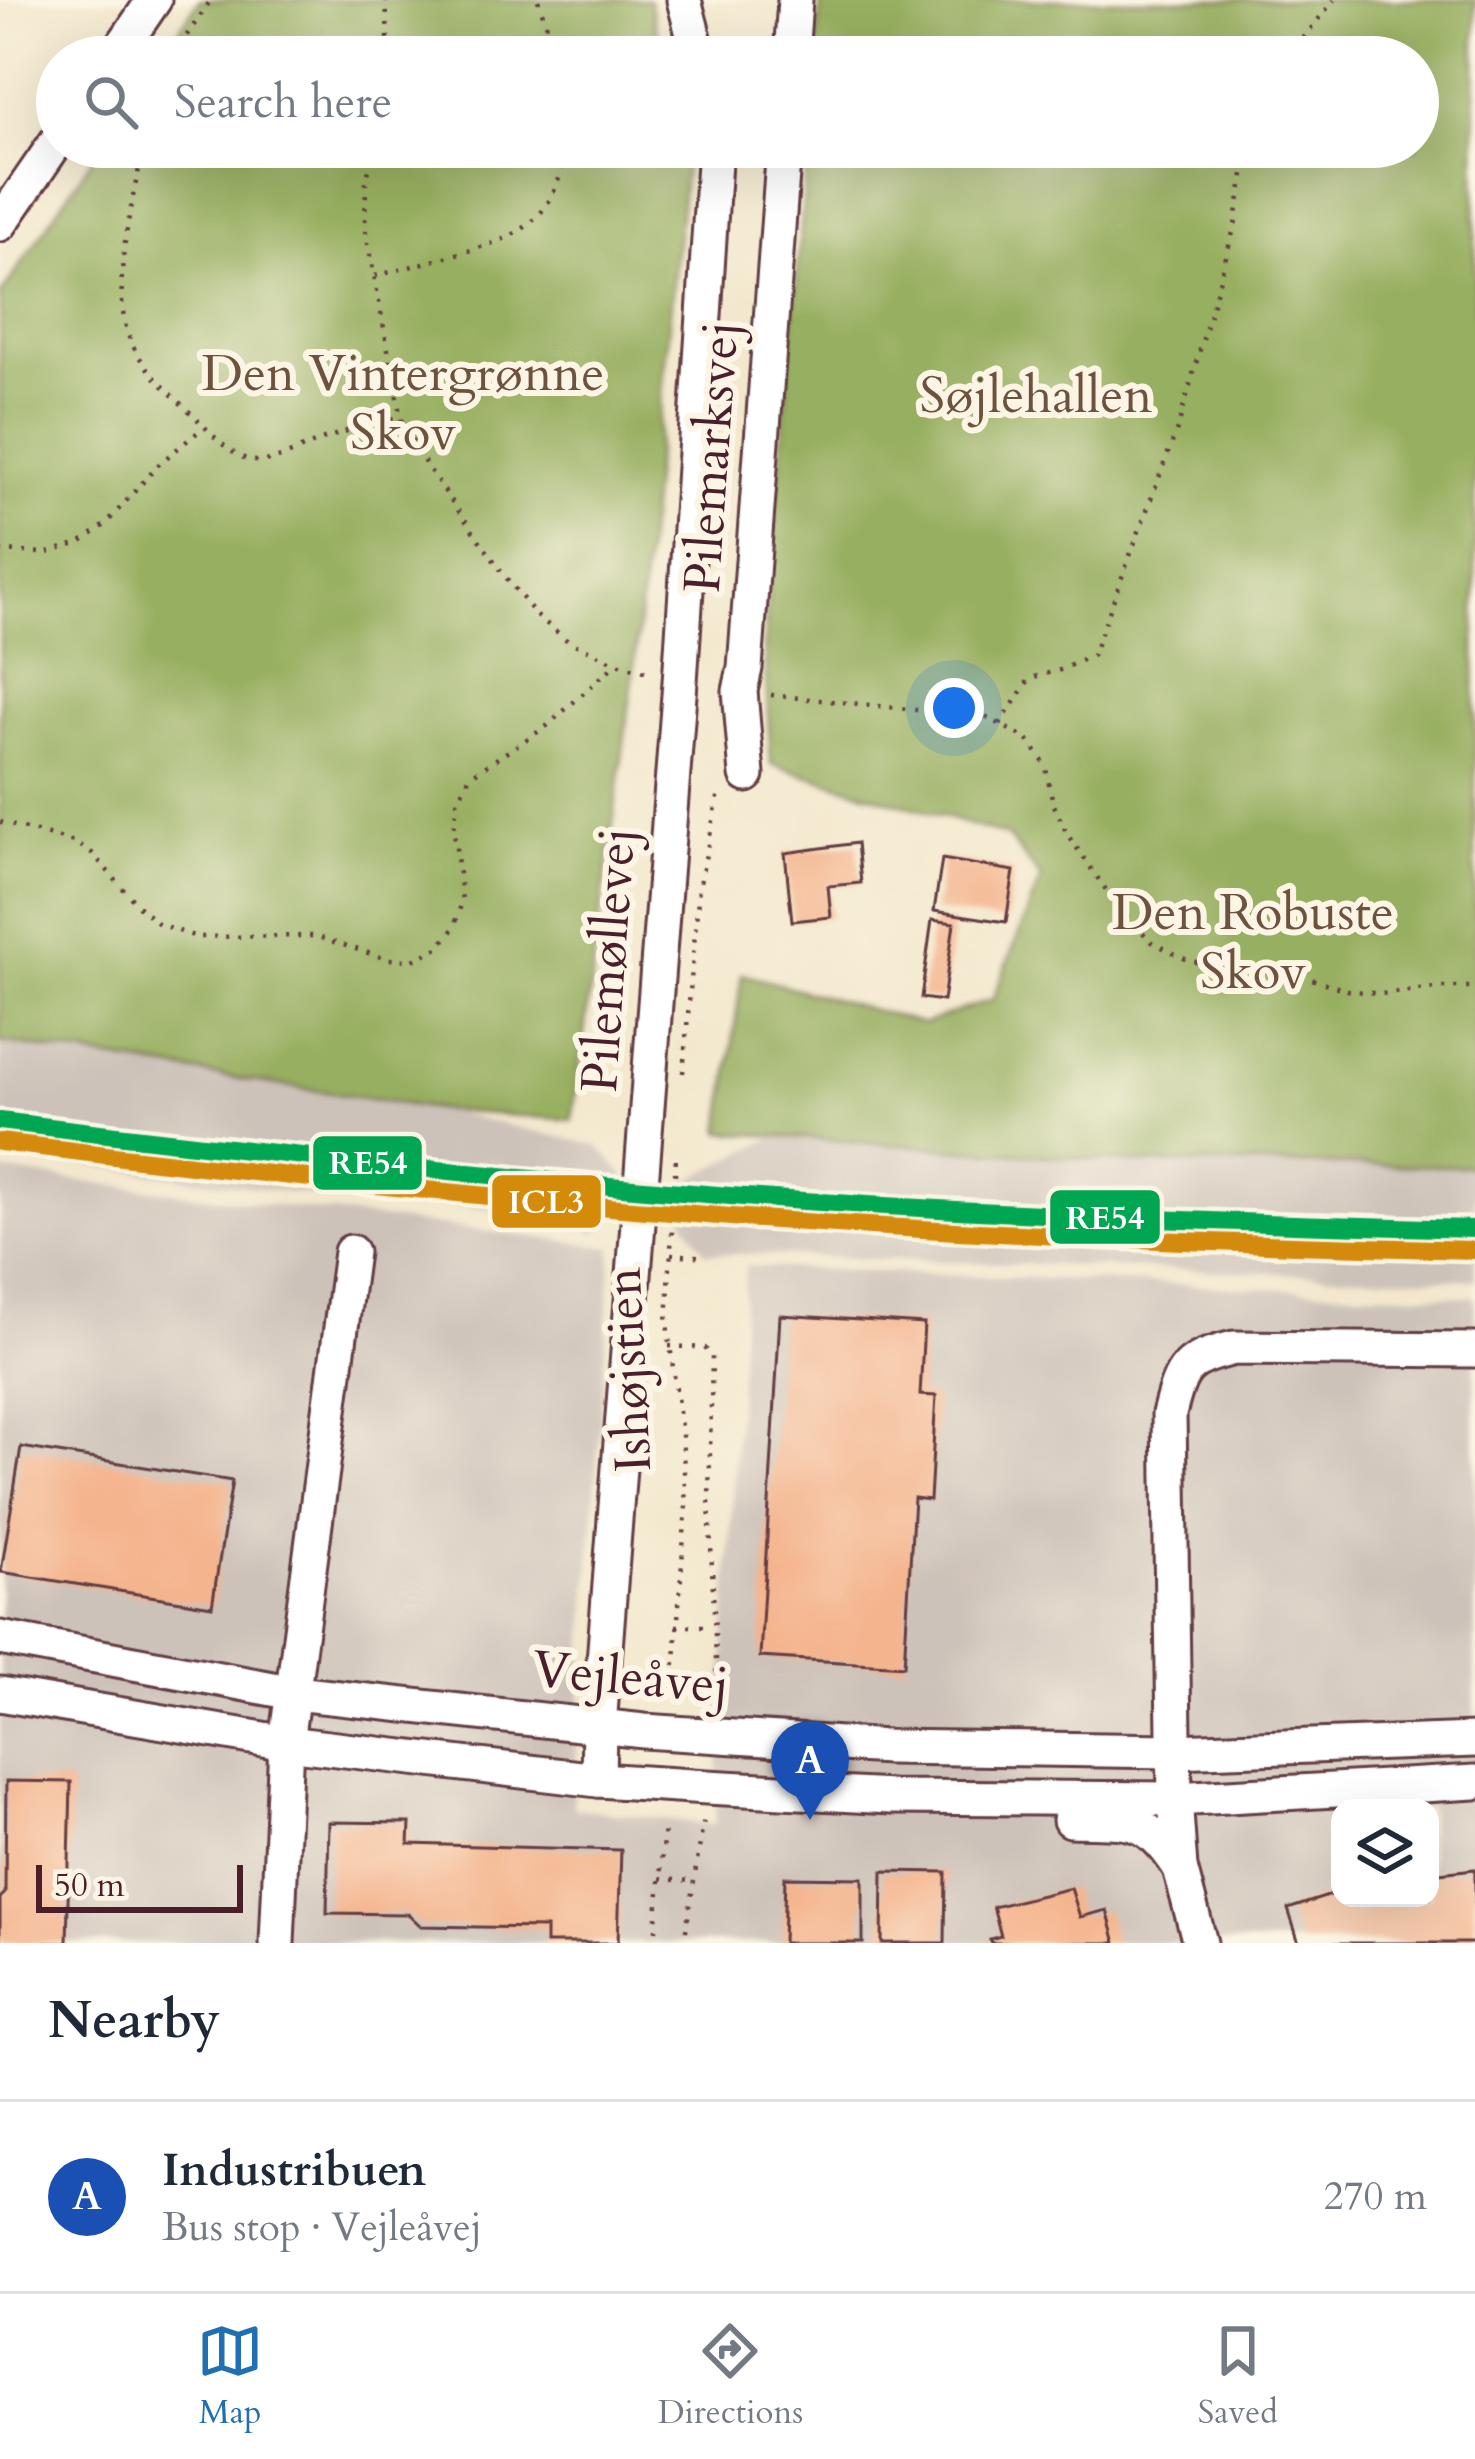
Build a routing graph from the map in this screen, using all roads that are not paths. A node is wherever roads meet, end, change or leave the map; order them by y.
1 (154, 0) edge
2 (684, 0) edge
3 (795, 0) edge
4 (129, 36) edge
5 (693, 36) edge
6 (792, 36) edge
7 (38, 168) edge
8 (715, 168) edge
9 (782, 168) edge
10 (0, 224) edge
11 (735, 774) road end
12 (351, 1252) dead end
13 (1475, 1350) edge
14 (0, 1638) edge
15 (0, 1694) edge
16 (294, 1694) junction
17 (599, 1726) junction
18 (1475, 1741) edge
19 (286, 1743) junction
20 (1174, 1751) junction
21 (598, 1780) junction
22 (1475, 1782) edge
23 (891, 1797) junction
24 (1175, 1799) junction
25 (1180, 1868) junction
26 (277, 1943) edge
27 (1201, 1943) edge

1 - 4 street
2 - 5 street
3 - 6 street
7 - 10 street
8 - 17 street, Pilemøllevej
9 - 11 street, Pilemarksvej
12 - 16 street
13 - 20 street
14 - 16 street, Vejleåvej
15 - 19 street, Vejleåvej
16 - 17 street, Vejleåvej
16 - 19 street
17 - 20 street, Vejleåvej
17 - 21 street, Pilemøllevej
18 - 20 street, Vejleåvej
19 - 21 street, Vejleåvej
19 - 26 street
20 - 24 street
21 - 23 street, Vejleåvej
22 - 24 street, Vejleåvej
23 - 24 street, Vejleåvej
23 - 25 street
24 - 25 street
25 - 27 street

